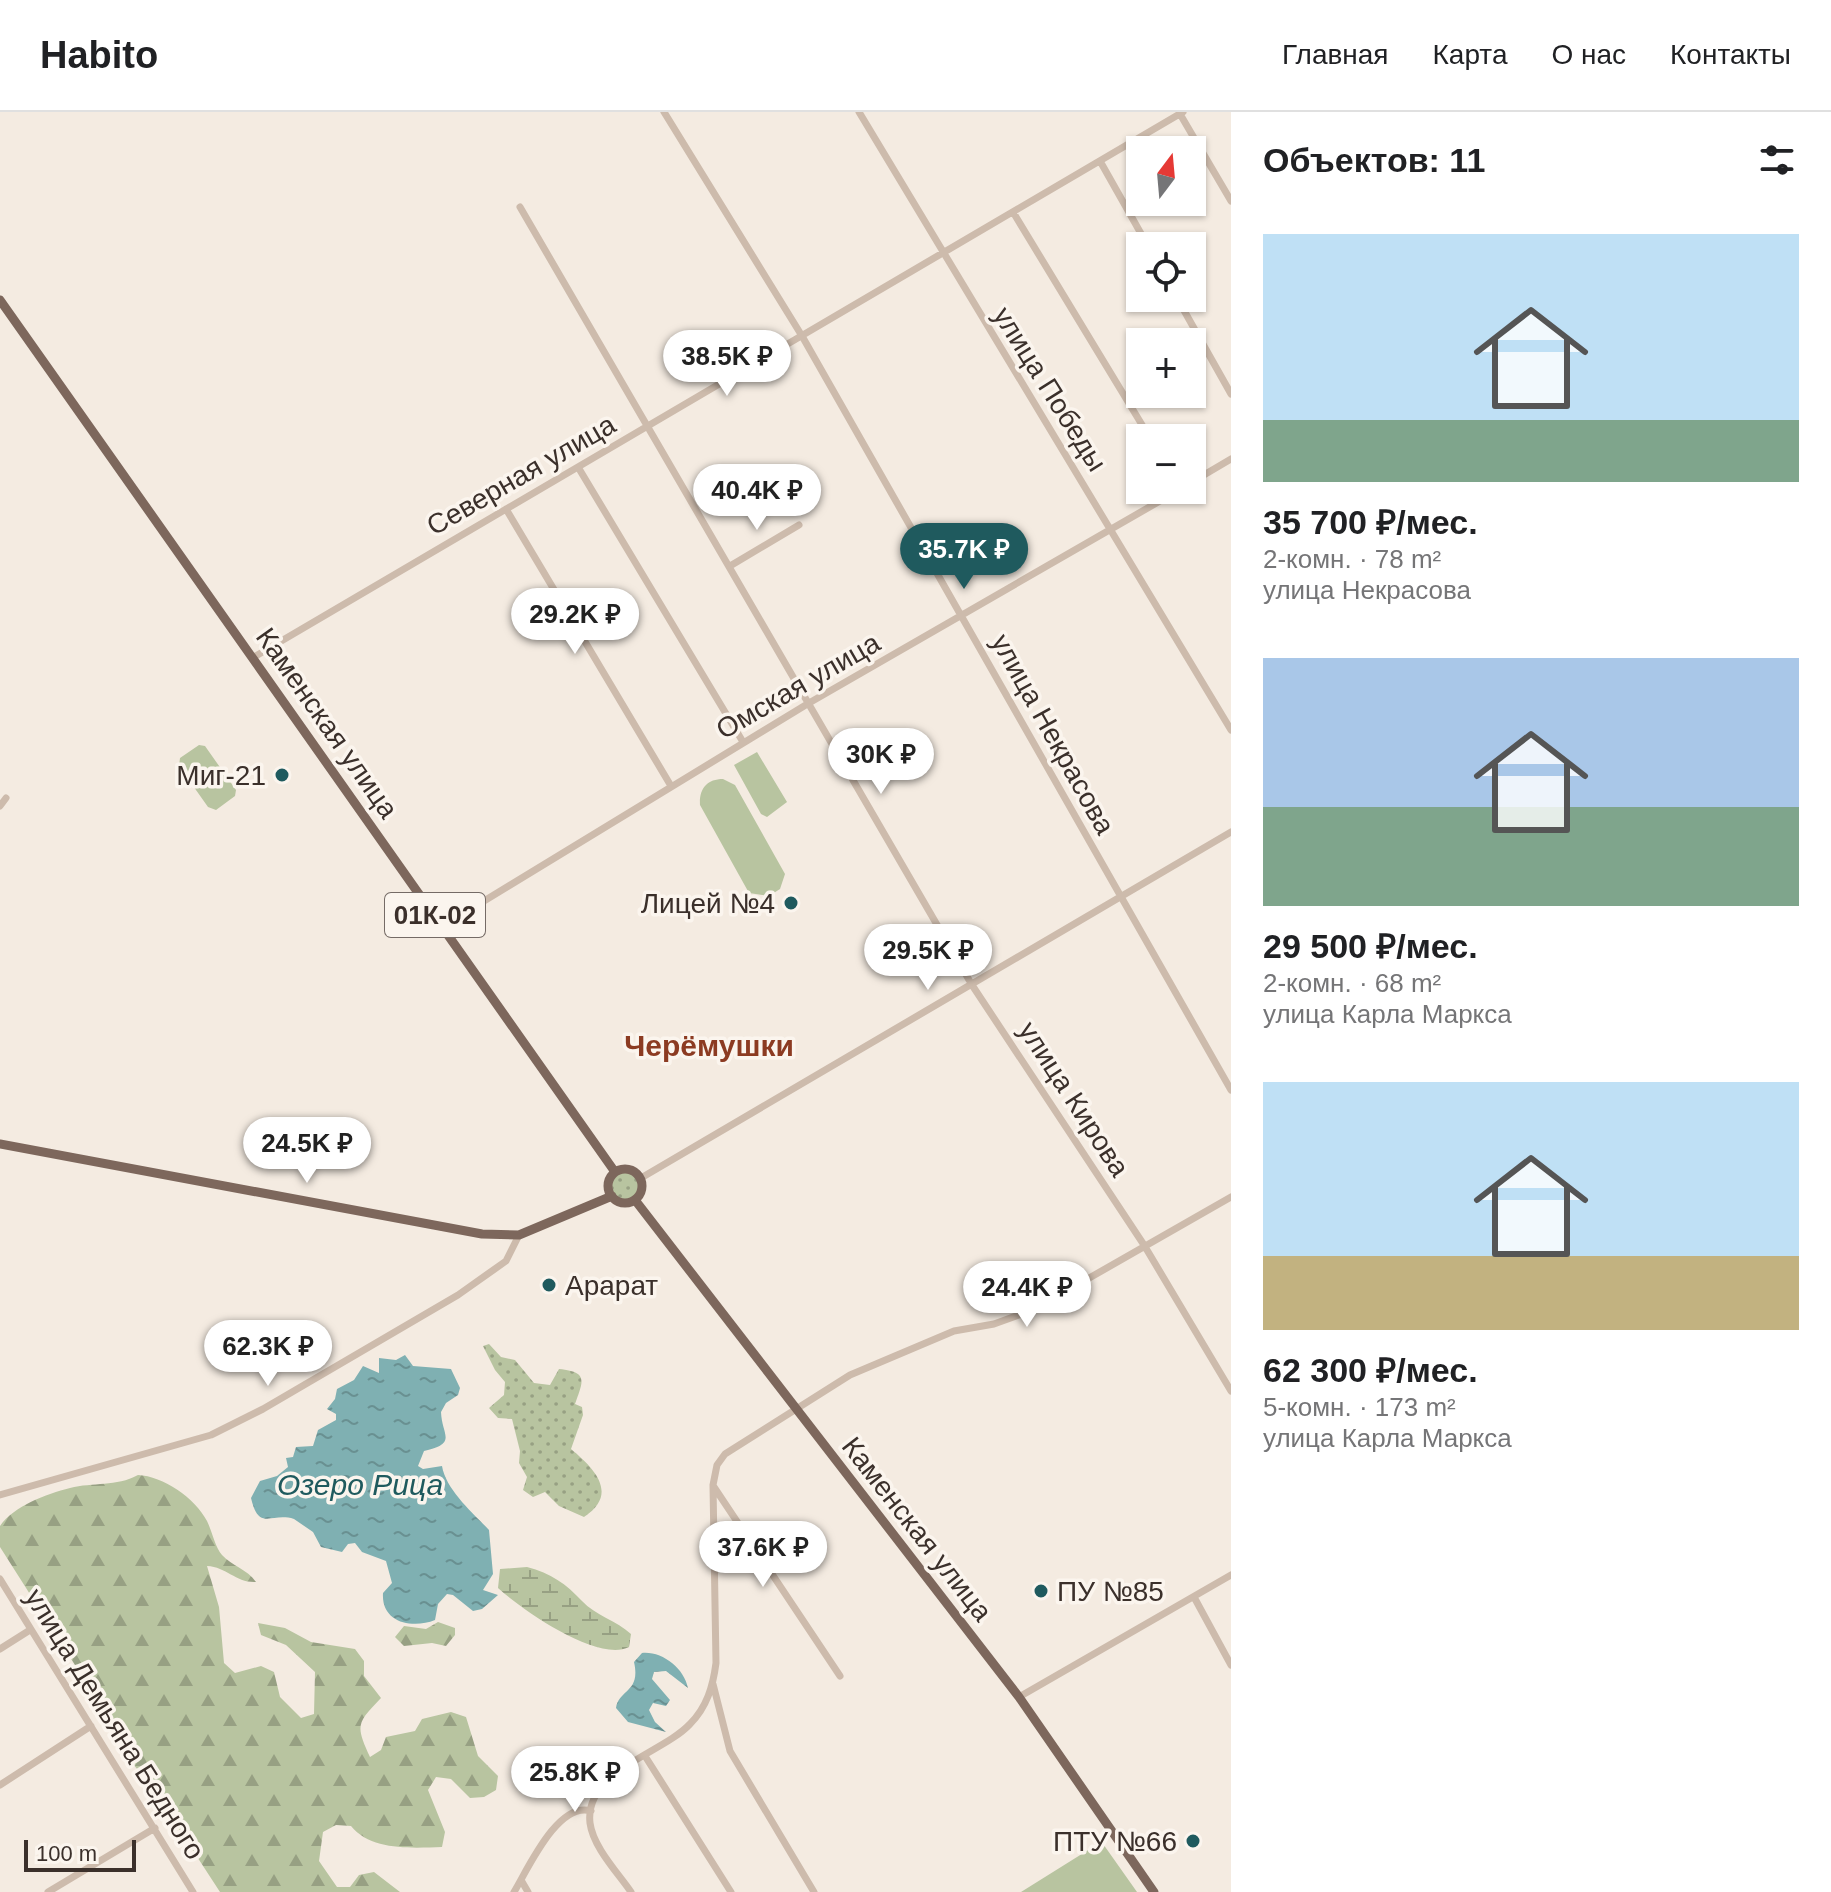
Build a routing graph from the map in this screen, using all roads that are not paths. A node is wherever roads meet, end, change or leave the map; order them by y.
1 (664, 112) edge
2 (859, 112) edge
3 (1182, 113) edge
4 (1100, 161) junction
5 (1231, 201) edge
6 (520, 207) dead end
7 (1013, 212) junction
8 (1140, 232) edge
9 (941, 254) junction
10 (0, 300) edge
11 (1185, 312) edge
12 (802, 336) junction
13 (1231, 394) edge
14 (1142, 424) edge
15 (646, 427) junction
16 (1231, 459) edge
17 (578, 467) junction
18 (1206, 474) edge
19 (1155, 504) edge
20 (506, 509) junction
21 (799, 525) dead end
22 (1111, 530) junction
23 (730, 566) junction
24 (961, 617) junction
25 (254, 657) junction
26 (809, 703) junction
27 (1231, 730) edge
28 (743, 742) junction
29 (671, 786) junction
30 (6, 798) dead end
31 (0, 806) edge
32 (1231, 832) edge
33 (1120, 898) junction
34 (443, 926) junction
35 (972, 985) junction
36 (1231, 1090) edge
37 (0, 1144) edge
38 (615, 1172) junction
39 (641, 1178) junction
40 (612, 1196) junction
41 (1231, 1197) edge
42 (635, 1200) junction
43 (519, 1235) junction
44 (1144, 1245) junction
45 (1231, 1391) edge
46 (797, 1411) junction
47 (713, 1485) junction
48 (0, 1495) edge
49 (1231, 1575) edge
50 (0, 1579) edge
51 (1194, 1597) junction
52 (30, 1630) junction
53 (0, 1649) edge
54 (1231, 1665) edge
55 (840, 1676) dead end
56 (713, 1684) junction
57 (1019, 1697) junction
58 (91, 1726) junction
59 (645, 1756) junction
60 (0, 1785) edge
61 (591, 1811) junction
62 (155, 1828) junction
63 (521, 1880) junction
64 (48, 1892) edge
65 (193, 1892) edge
66 (514, 1892) edge
67 (528, 1892) edge
68 (631, 1892) edge
69 (731, 1892) edge
70 (814, 1892) edge
71 (1154, 1892) edge

1 - 12 street, улица Некрасова
2 - 9 street, улица Победы
3 - 4 street, Северная улица
3 - 5 street
4 - 7 street, Северная улица
4 - 8 street
6 - 15 street, улица Кирова
7 - 9 street, Северная улица
7 - 14 street
9 - 12 street, Северная улица
9 - 22 street, улица Победы
10 - 25 main road, Каменская улица / 01К-02
11 - 13 street
12 - 15 street, Северная улица
12 - 24 street, улица Некрасова
15 - 17 street, Северная улица
15 - 23 street, улица Кирова
16 - 18 street
17 - 20 street, Северная улица
17 - 28 street
19 - 22 street, Омская улица
20 - 25 street, Северная улица
20 - 29 street
21 - 23 street
22 - 24 street, Омская улица
22 - 27 street, улица Победы
23 - 26 street, улица Кирова
24 - 26 street, Омская улица
24 - 33 street, улица Некрасова
25 - 34 main road, Каменская улица / 01К-02
26 - 28 street, Омская улица
26 - 35 street, улица Кирова
28 - 29 street, Омская улица
29 - 34 street, Омская улица
30 - 31 street
32 - 33 street
33 - 35 street
33 - 36 street, улица Некрасова
34 - 38 main road, Каменская улица / 01К-02
35 - 39 street
35 - 44 street, улица Кирова
37 - 43 main road
38 - 39 main road
38 - 40 main road
39 - 42 main road
40 - 42 main road
40 - 43 main road
41 - 44 street
42 - 46 main road, Каменская улица
43 - 48 street
44 - 45 street, улица Кирова
44 - 46 street
46 - 47 street
46 - 57 main road, Каменская улица
47 - 55 street
47 - 56 street
49 - 51 street
50 - 52 street, улица Демьяна Бедного
51 - 54 street
51 - 57 street
52 - 53 street
52 - 58 street, улица Демьяна Бедного
56 - 59 street
56 - 70 street
57 - 71 main road, Каменская улица
58 - 60 street
58 - 62 street, улица Демьяна Бедного
59 - 61 street
59 - 69 street
61 - 63 street
61 - 68 street
62 - 64 street
62 - 65 street, улица Демьяна Бедного
63 - 66 street
63 - 67 street

